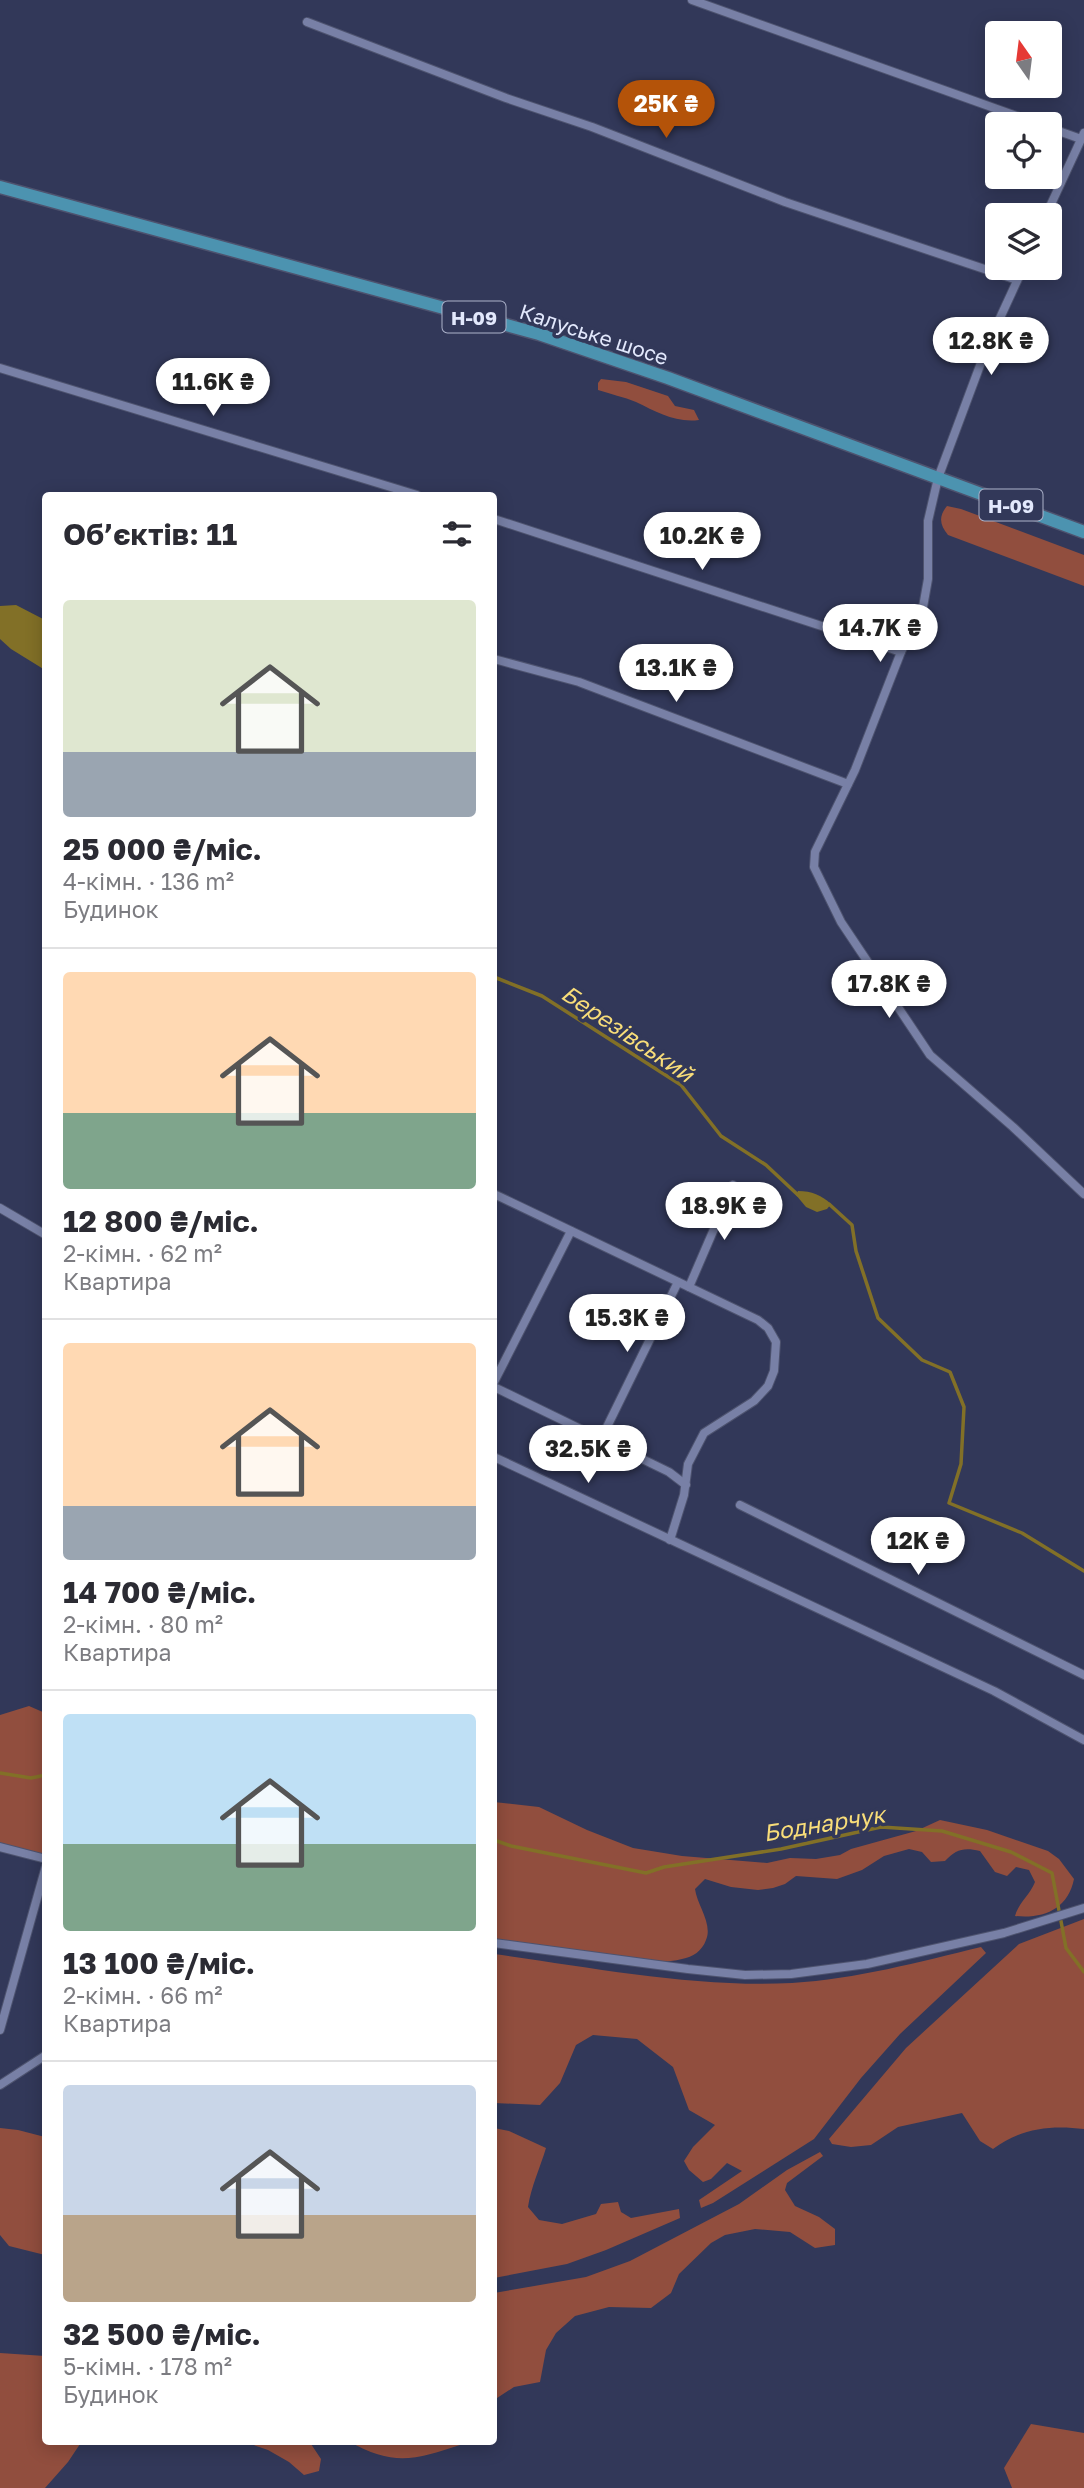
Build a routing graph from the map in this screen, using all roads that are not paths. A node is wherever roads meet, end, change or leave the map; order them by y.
1 (692, 0) edge
2 (307, 22) dead end
3 (1005, 112) edge
4 (1062, 131) edge
5 (1082, 136) edge
6 (0, 187) edge
7 (1051, 203) edge
8 (985, 269) edge
9 (1017, 280) edge
10 (0, 368) edge
11 (938, 478) junction
12 (407, 492) edge
13 (497, 520) edge
14 (1084, 532) edge
15 (901, 652) junction
16 (497, 660) edge
17 (848, 784) junction
18 (733, 1185) dead end
19 (1084, 1194) edge
20 (497, 1195) edge
21 (0, 1208) edge
22 (571, 1231) junction
23 (42, 1234) edge
24 (678, 1282) junction
25 (688, 1287) junction
26 (497, 1379) edge
27 (497, 1387) edge
28 (601, 1439) junction
29 (497, 1458) edge
30 (686, 1485) junction
31 (740, 1505) dead end
32 (670, 1540) junction
33 (1084, 1675) edge
34 (1084, 1740) edge
35 (0, 1847) edge
36 (42, 1858) edge
37 (42, 1880) edge
38 (1084, 1908) edge
39 (497, 1943) edge
40 (0, 2030) edge
41 (42, 2058) edge
42 (0, 2085) edge

1 - 3 street
2 - 8 street
4 - 5 street
5 - 7 street
6 - 11 main road, Калуське шосе / Н-09
9 - 11 street
10 - 12 street
11 - 14 main road, Калуське шосе / Н-09
11 - 15 street
13 - 15 street
15 - 17 street
16 - 17 street
17 - 19 street
18 - 25 street
20 - 22 street
21 - 23 street
22 - 24 street
22 - 26 street
24 - 25 street
24 - 28 street
25 - 30 street
27 - 28 street
28 - 30 street
29 - 32 street
30 - 32 street
31 - 33 street
32 - 34 street
35 - 36 street
37 - 40 street
38 - 39 street
41 - 42 street

